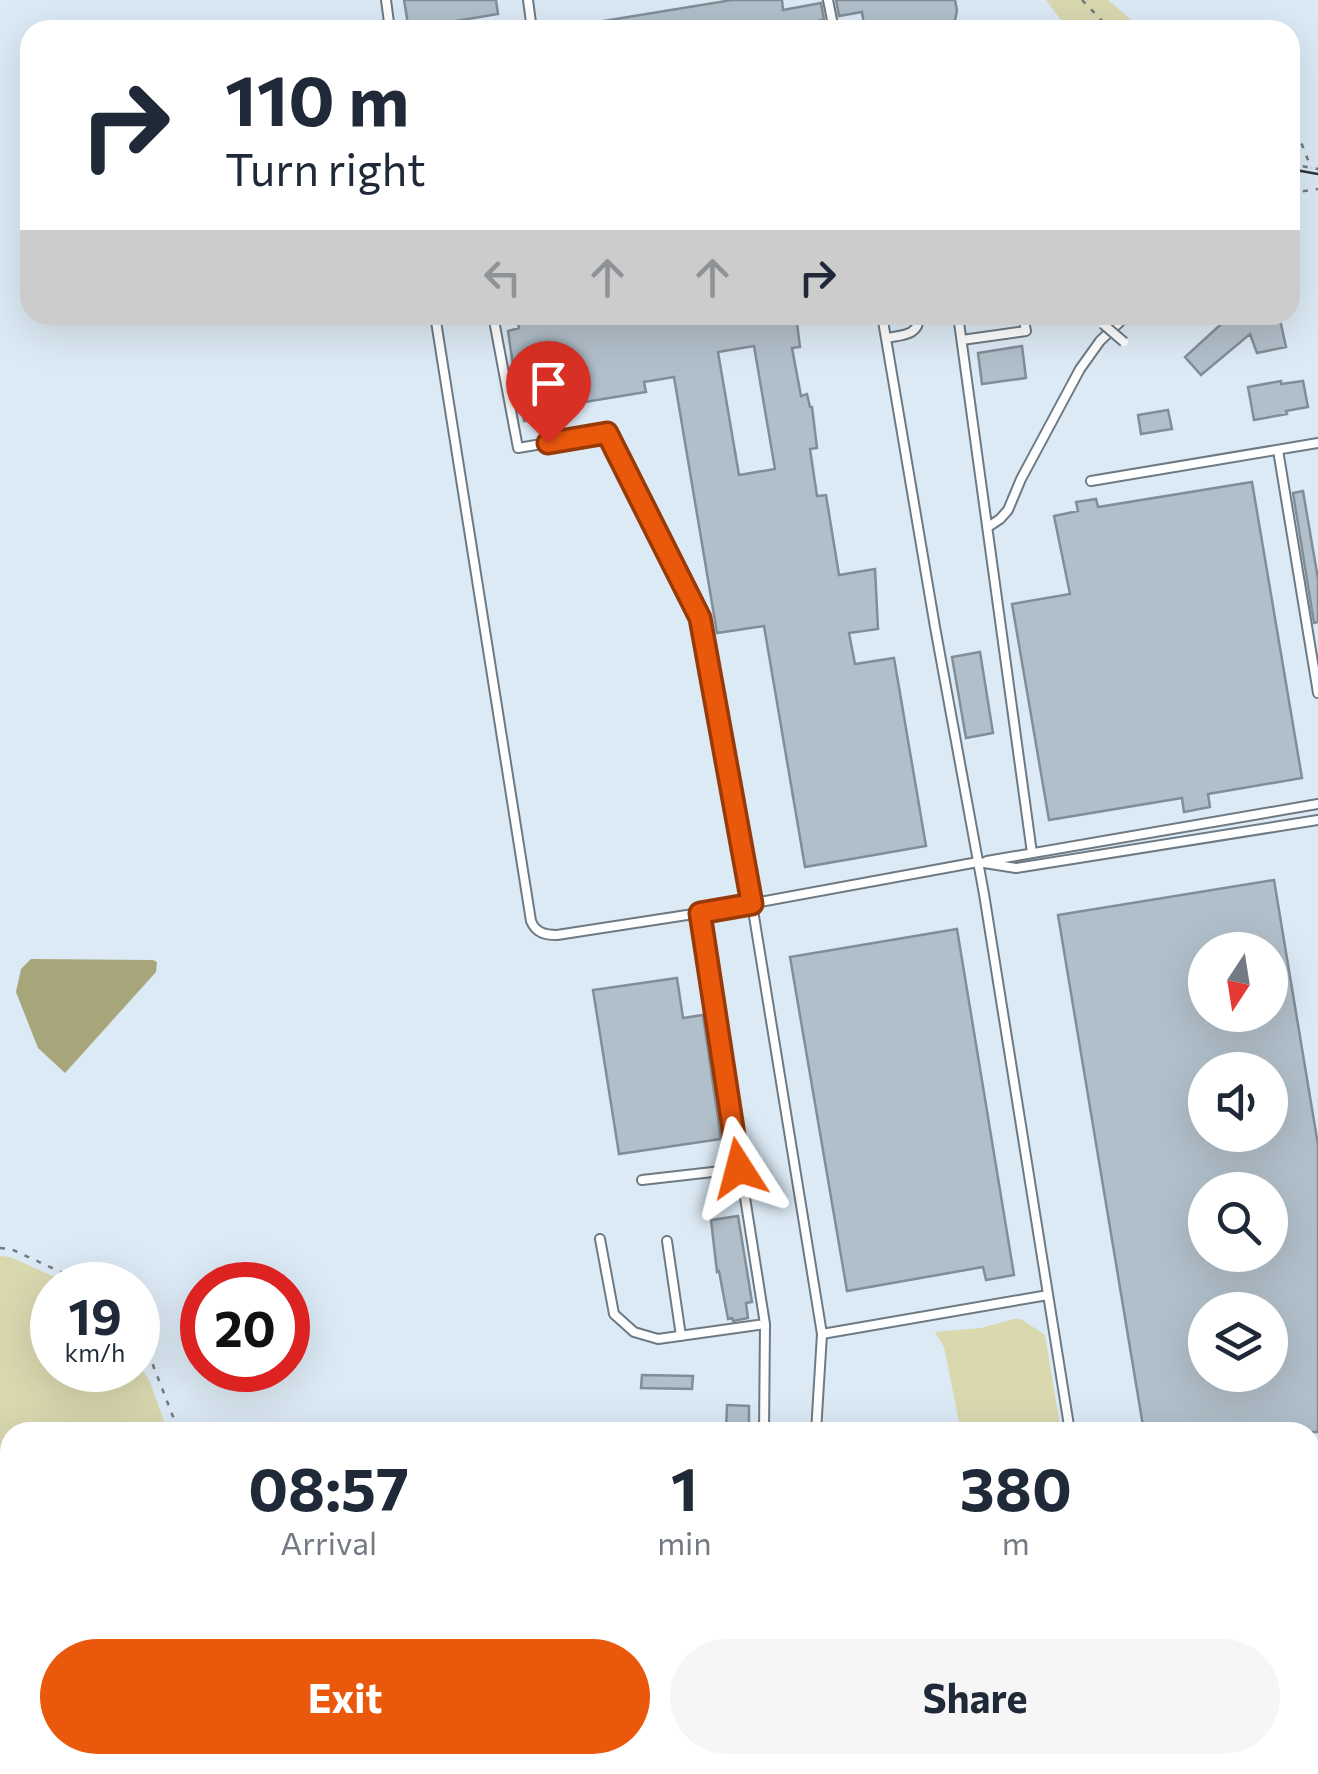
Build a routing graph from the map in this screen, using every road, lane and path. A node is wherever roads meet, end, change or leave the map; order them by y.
1 (1082, 0) edge
2 (1101, 20) edge
3 (1300, 142) edge
4 (1300, 166) edge
5 (1312, 168) junction
6 (1318, 169) edge
7 (437, 325) edge
8 (495, 325) edge
9 (884, 325) edge
10 (918, 325) edge
11 (960, 325) edge
12 (1025, 325) edge
13 (1105, 325) edge
14 (1117, 325) edge
15 (886, 338) junction
16 (962, 340) junction
17 (1124, 342) dead end
18 (1318, 443) edge
19 (1278, 450) junction
20 (1091, 481) dead end
21 (988, 527) junction
22 (1318, 693) edge
23 (1318, 804) edge
24 (1318, 820) edge
25 (1032, 853) junction
26 (978, 862) junction
27 (752, 904) junction
28 (700, 913) junction
29 (739, 1168) junction
30 (642, 1180) dead end
31 (600, 1239) dead end
32 (667, 1242) dead end
33 (0, 1248) edge
34 (39, 1262) edge
35 (1048, 1295) junction
36 (765, 1324) junction
37 (822, 1334) junction
38 (681, 1336) junction
39 (160, 1384) edge
40 (174, 1422) edge
41 (764, 1422) edge
42 (817, 1422) edge
43 (1068, 1422) edge

1 - 2 path
3 - 5 path
4 - 5 path
5 - 6 path
7 - 28 lane
8 - 27 lane
9 - 15 lane
10 - 15 lane
11 - 16 lane
12 - 16 lane
13 - 17 lane, bridge
14 - 21 lane
15 - 26 lane
16 - 21 lane
18 - 19 lane
19 - 20 lane
19 - 22 lane
21 - 25 lane
23 - 25 lane
24 - 26 lane
25 - 26 lane
26 - 27 lane
26 - 35 lane
27 - 28 lane
27 - 37 lane
28 - 29 lane
29 - 30 lane
29 - 36 lane
31 - 38 lane
32 - 38 lane
33 - 34 path
35 - 37 lane
35 - 43 lane
36 - 38 lane
36 - 41 lane
37 - 42 lane
39 - 40 path

